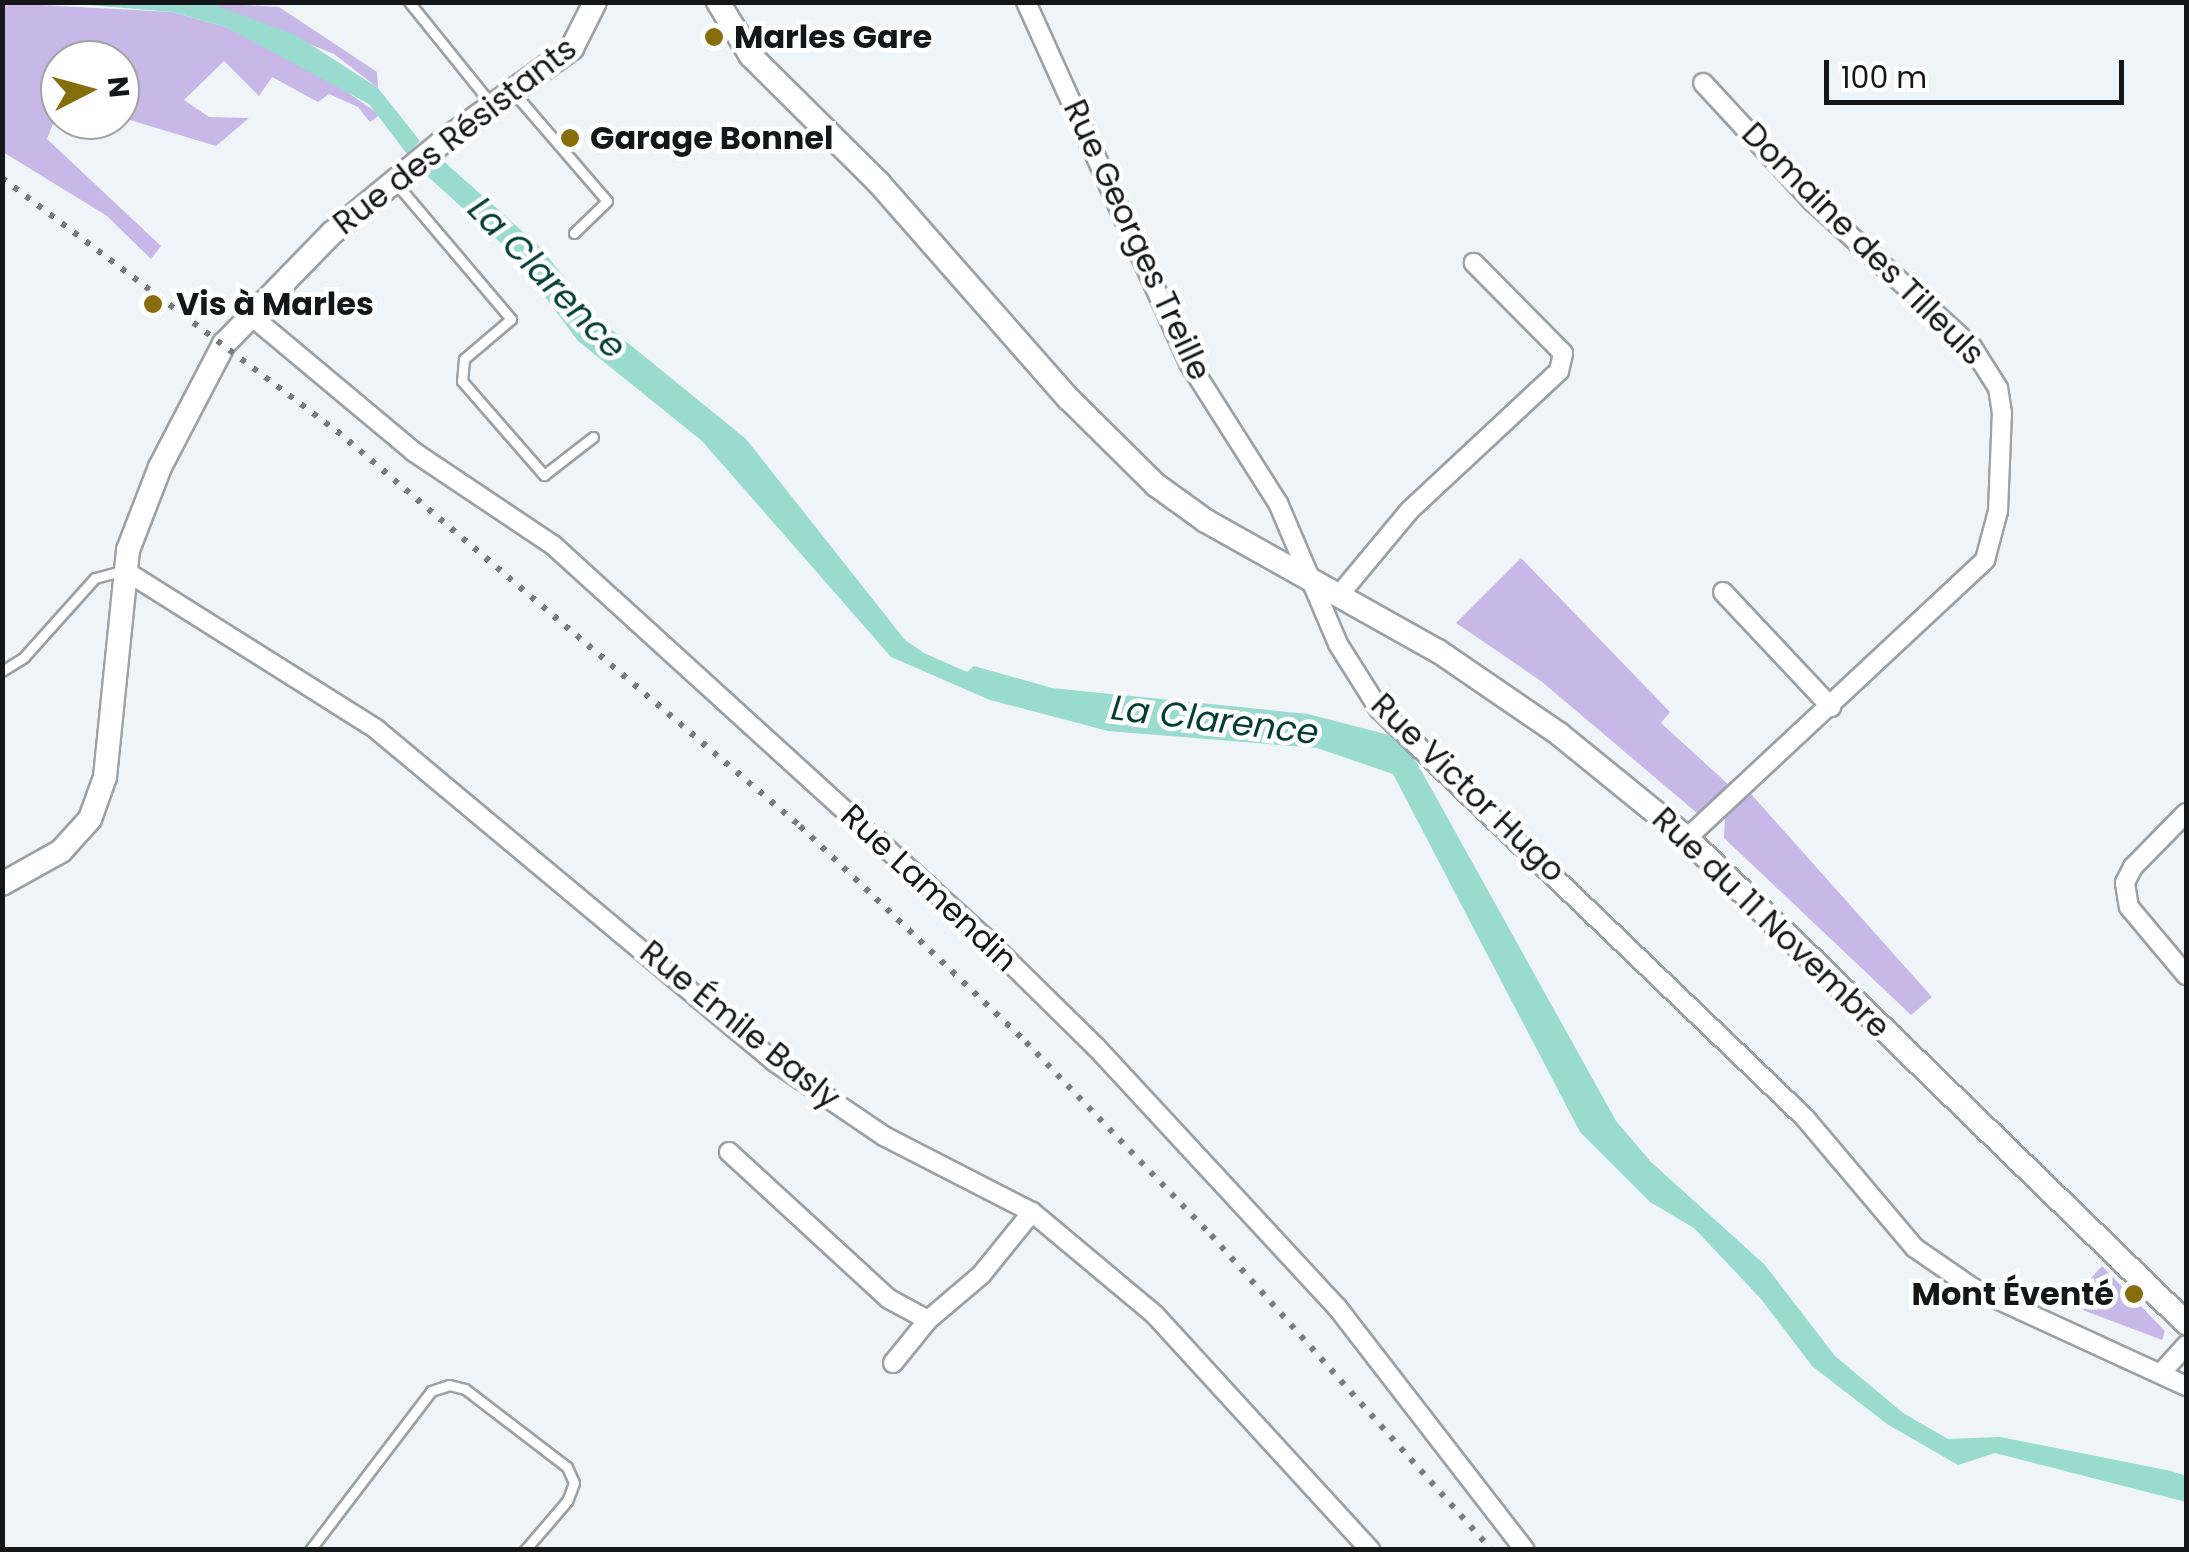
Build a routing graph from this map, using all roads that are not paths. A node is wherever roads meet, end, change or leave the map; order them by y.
1 (409, 2) edge
2 (718, 2) edge
3 (1026, 2) edge
4 (589, 7) edge
5 (1704, 83) dead end
6 (513, 91) junction
7 (492, 106) junction
8 (394, 182) junction
9 (574, 233) dead end
10 (1474, 264) dead end
11 (249, 314) junction
12 (593, 437) dead end
13 (124, 570) junction
14 (1311, 578) junction
15 (1723, 592) dead end
16 (1340, 594) junction
17 (2, 671) edge
18 (1831, 708) junction
19 (2186, 812) edge
20 (1688, 838) junction
21 (2, 884) edge
22 (2186, 975) edge
23 (729, 1152) dead end
24 (1032, 1212) junction
25 (928, 1320) junction
26 (2186, 1323) edge
27 (2186, 1345) edge
28 (893, 1363) dead end
29 (2162, 1372) junction
30 (2186, 1386) edge
31 (310, 1550) edge
32 (525, 1550) edge
33 (1370, 1550) edge
34 (1525, 1550) edge

1 - 7 lane
2 - 14 main road
3 - 14 street, Rue Georges Treille
4 - 6 main road, Rue des Résistants
5 - 18 street, Domaine des Tilleuls
6 - 7 main road, Rue des Résistants
6 - 9 lane
7 - 8 main road, Rue des Résistants
8 - 11 main road, Rue des Résistants
8 - 12 lane
10 - 16 street
11 - 13 main road, Rue des Résistants
11 - 34 street, Rue Lamendin
13 - 17 lane
13 - 21 main road, Rue des Résistants
13 - 24 street, Rue Émile Basly
14 - 16 main road, Rue du 11 Novembre
14 - 29 street, Rue Victor Hugo
15 - 18 street
16 - 20 main road, Rue du 11 Novembre
18 - 20 street, Domaine des Tilleuls
19 - 22 street
20 - 26 main road, Rue du 11 Novembre
23 - 25 street
24 - 25 street
24 - 33 street, Rue Émile Basly
25 - 28 street
27 - 29 street
29 - 30 street, Rue Victor Hugo
31 - 32 lane

